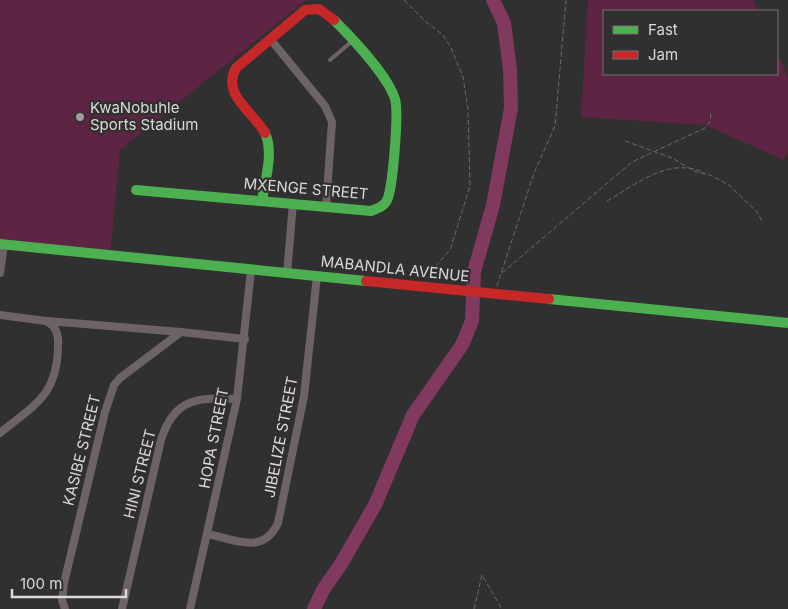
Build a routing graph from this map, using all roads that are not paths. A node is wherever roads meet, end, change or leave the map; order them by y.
1 (271, 40) junction
2 (352, 41) junction
3 (330, 60) dead end
4 (136, 190) dead end
5 (262, 201) junction
6 (293, 203) junction
7 (326, 206) junction
8 (2, 244) edge
9 (251, 270) junction
10 (0, 273) edge
11 (287, 274) junction
12 (317, 276) junction
13 (0, 315) edge
14 (46, 321) junction
15 (788, 323) edge
16 (181, 332) junction
17 (245, 339) junction
18 (237, 399) junction
19 (0, 433) edge
20 (208, 534) junction
21 (65, 609) edge
22 (122, 609) edge
23 (190, 609) edge

1 - 2 street, MXENGE STREET
1 - 5 street
1 - 7 street
2 - 3 lane
2 - 7 street, MXENGE STREET
4 - 5 street, MXENGE STREET
5 - 6 street, MXENGE STREET
6 - 7 street, MXENGE STREET
6 - 11 street
8 - 9 street, MABANDLA AVENUE
8 - 10 street
9 - 11 street, MABANDLA AVENUE
9 - 17 street, HOPA STREET
11 - 12 street, MABANDLA AVENUE
12 - 15 street, MABANDLA AVENUE
12 - 20 street, JIBELIZE STREET
13 - 14 street
14 - 16 street
14 - 19 street
16 - 17 street
16 - 21 street, KASIBE STREET
17 - 18 street, HOPA STREET
18 - 20 street, HOPA STREET
18 - 22 street, HINI STREET
20 - 23 street, HOPA STREET

